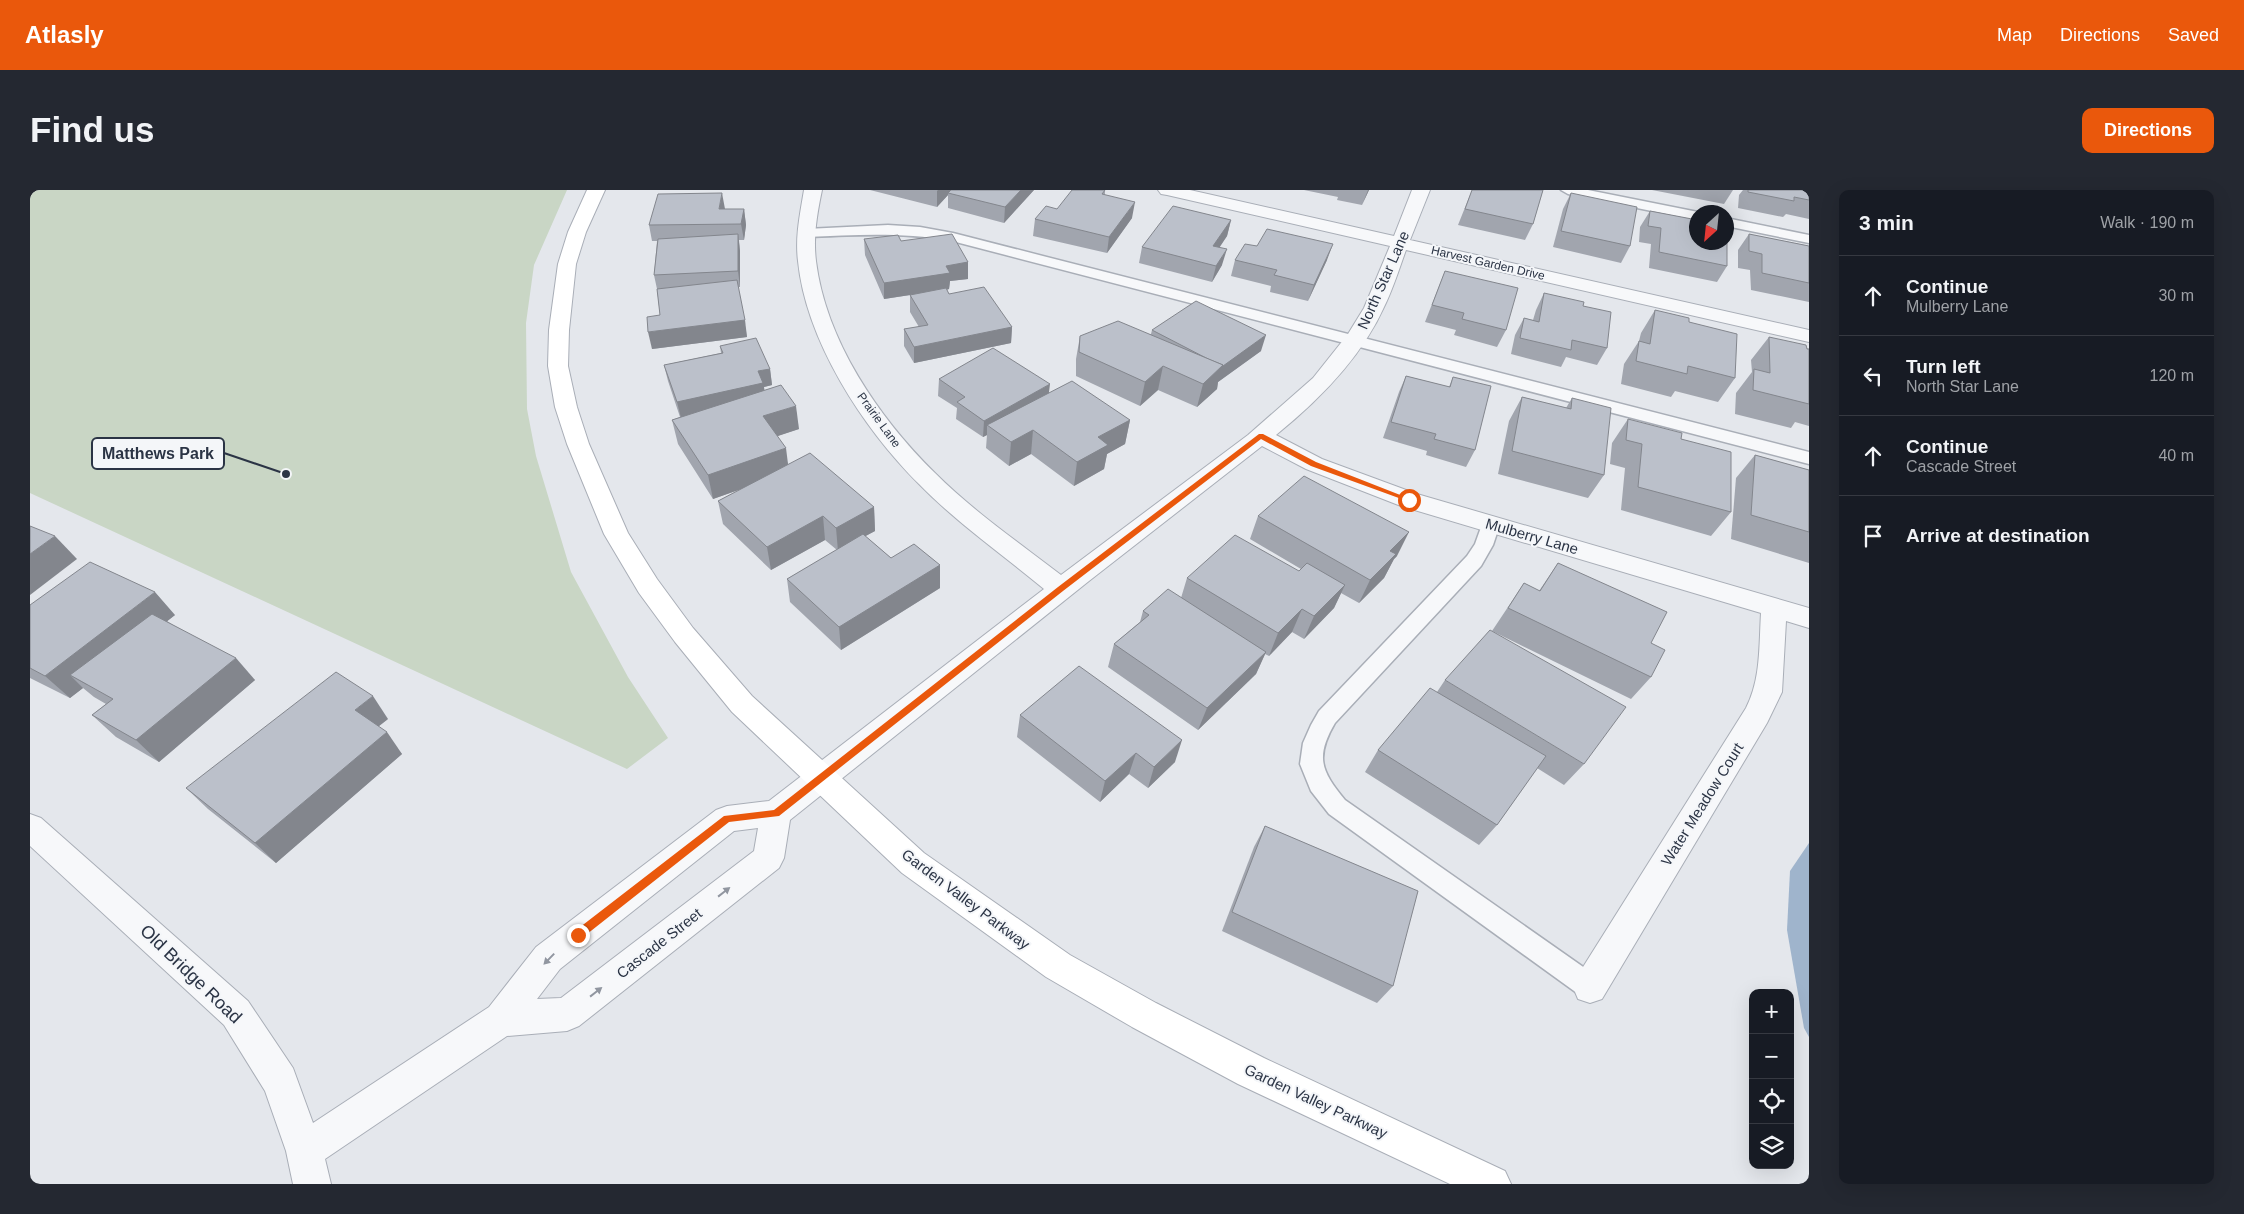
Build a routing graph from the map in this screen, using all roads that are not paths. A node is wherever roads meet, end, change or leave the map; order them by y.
1 (596, 190) edge
2 (813, 190) edge
3 (1167, 190) edge
4 (1421, 190) edge
5 (1568, 190) edge
6 (1689, 215) edge
7 (1734, 224) edge
8 (806, 233) junction
9 (1809, 239) edge
10 (1400, 243) junction
11 (1809, 336) edge
12 (1355, 341) junction
13 (1261, 436) junction
14 (1809, 458) edge
15 (1491, 524) junction
16 (1061, 589) junction
17 (1774, 607) junction
18 (1809, 618) edge
19 (823, 778) junction
20 (776, 814) junction
21 (30, 827) edge
22 (1590, 987) joint
23 (501, 1020) junction
24 (308, 1167) edge
25 (1492, 1184) edge

1 - 19 street, Garden Valley Parkway
2 - 8 street, Prairie Lane
3 - 10 street, Harvest Garden Drive
4 - 10 street, North Star Lane
5 - 6 lane
7 - 9 lane
8 - 12 lane
8 - 16 street, Prairie Lane
10 - 11 street, Harvest Garden Drive
10 - 12 street, North Star Lane
12 - 13 street, North Star Lane
12 - 14 lane
13 - 15 street, Mulberry Lane
13 - 16 street, North Star Lane
15 - 17 street, Mulberry Lane
15 - 22 lane
16 - 19 street, North Star Lane
17 - 18 street, Mulberry Lane
17 - 22 street, Water Meadow Court
19 - 20 street
19 - 25 street, Garden Valley Parkway
20 -> 23 street, Cascade Street
23 -> 20 street, Cascade Street
21 - 24 street, Old Bridge Road
23 - 24 street, Cascade Street

